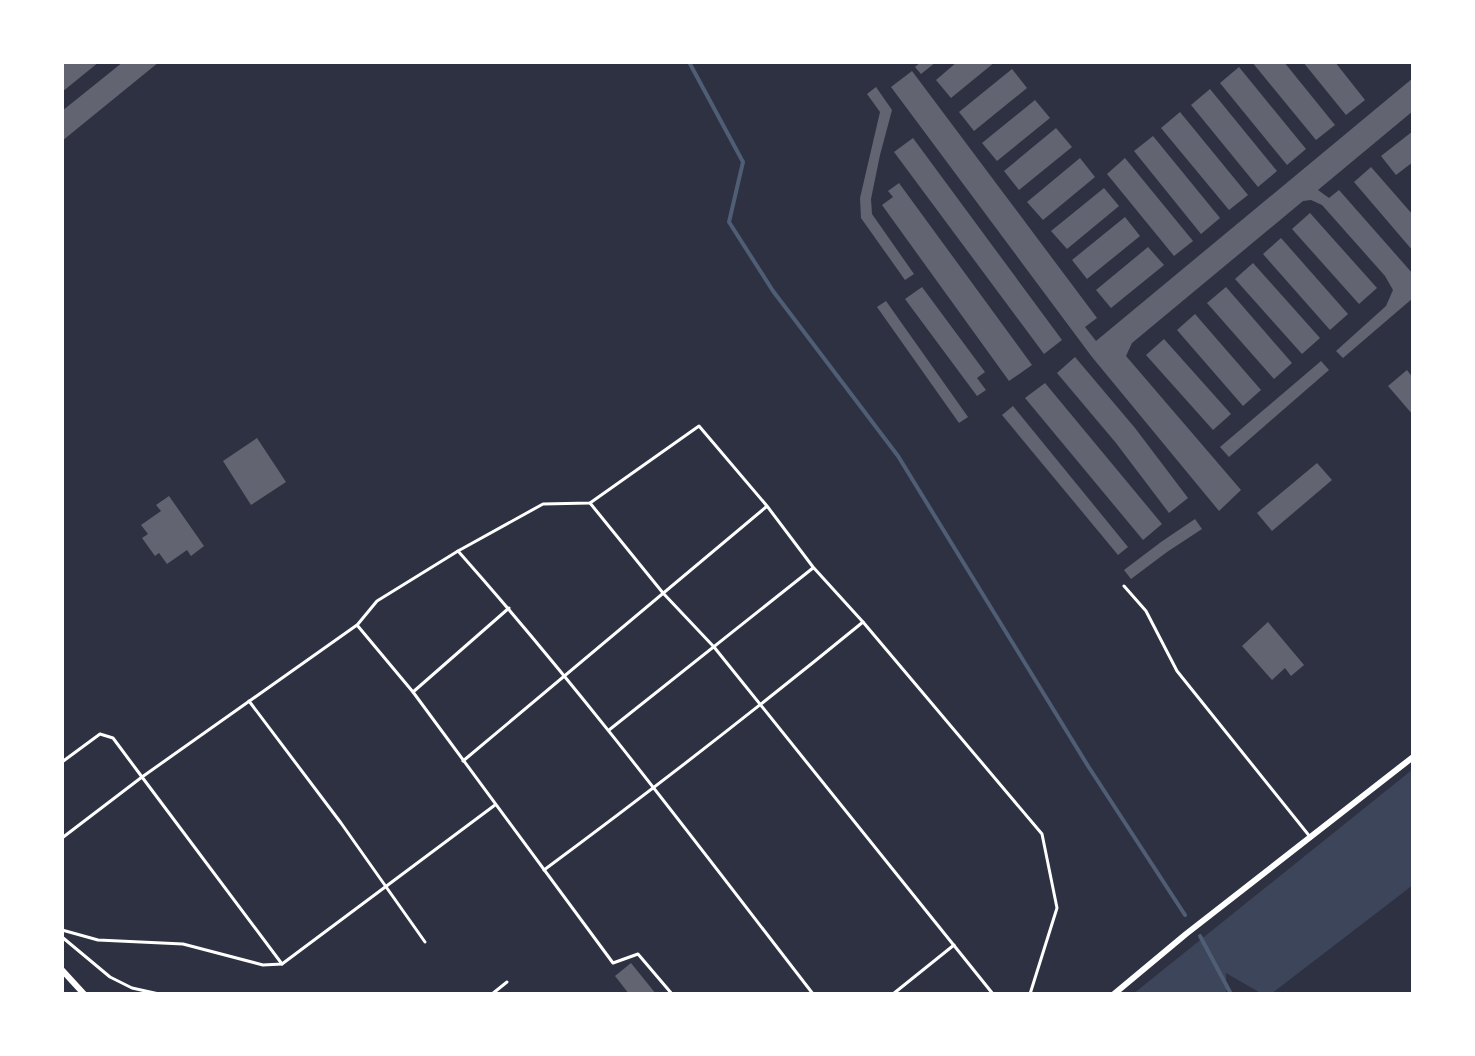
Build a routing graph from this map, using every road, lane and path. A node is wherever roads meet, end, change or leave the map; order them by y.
1 (590, 503) junction
2 (767, 506) junction
3 (458, 551) junction
4 (813, 567) junction
5 (1124, 586) dead end
6 (663, 593) junction
7 (509, 608) junction
8 (863, 622) junction
9 (357, 625) junction
10 (714, 647) junction
11 (565, 677) junction
12 (413, 692) junction
13 (249, 701) junction
14 (761, 706) junction
15 (609, 730) junction
16 (1413, 757) edge
17 (463, 761) junction
18 (62, 762) edge
19 (142, 777) junction
20 (654, 788) junction
21 (495, 805) junction
22 (62, 838) edge
23 (1311, 838) junction
24 (544, 870) junction
25 (387, 886) junction
26 (62, 930) edge
27 (62, 937) edge
28 (425, 942) dead end
29 (954, 945) junction
30 (282, 964) junction
31 (62, 970) edge
32 (507, 982) dead end
33 (84, 994) edge
34 (159, 994) edge
35 (492, 994) edge
36 (672, 994) edge
37 (813, 994) edge
38 (893, 994) edge
39 (993, 994) edge
40 (1030, 994) edge
41 (1114, 994) edge

1 - 2 lane
1 - 3 lane
1 - 6 lane
2 - 4 lane
2 - 6 lane
3 - 7 lane
3 - 9 lane
4 - 8 lane
4 - 10 lane
5 - 23 lane
6 - 10 lane
6 - 11 lane
7 - 11 lane
7 - 12 lane
8 - 14 lane
8 - 40 lane
9 - 12 lane
9 - 13 lane
10 - 14 lane
10 - 15 lane
11 - 15 lane
11 - 17 lane
12 - 17 lane
13 - 19 lane
13 - 25 lane
14 - 20 lane
14 - 29 lane
15 - 20 lane
16 - 23 street
17 - 21 lane
18 - 19 lane
19 - 22 lane
19 - 30 lane
20 - 24 lane
20 - 37 lane
21 - 24 lane
21 - 25 lane
23 - 41 street
24 - 36 lane
25 - 28 lane
25 - 30 lane
26 - 30 lane
27 - 34 lane
29 - 38 lane
29 - 39 lane
31 - 33 street
32 - 35 lane

